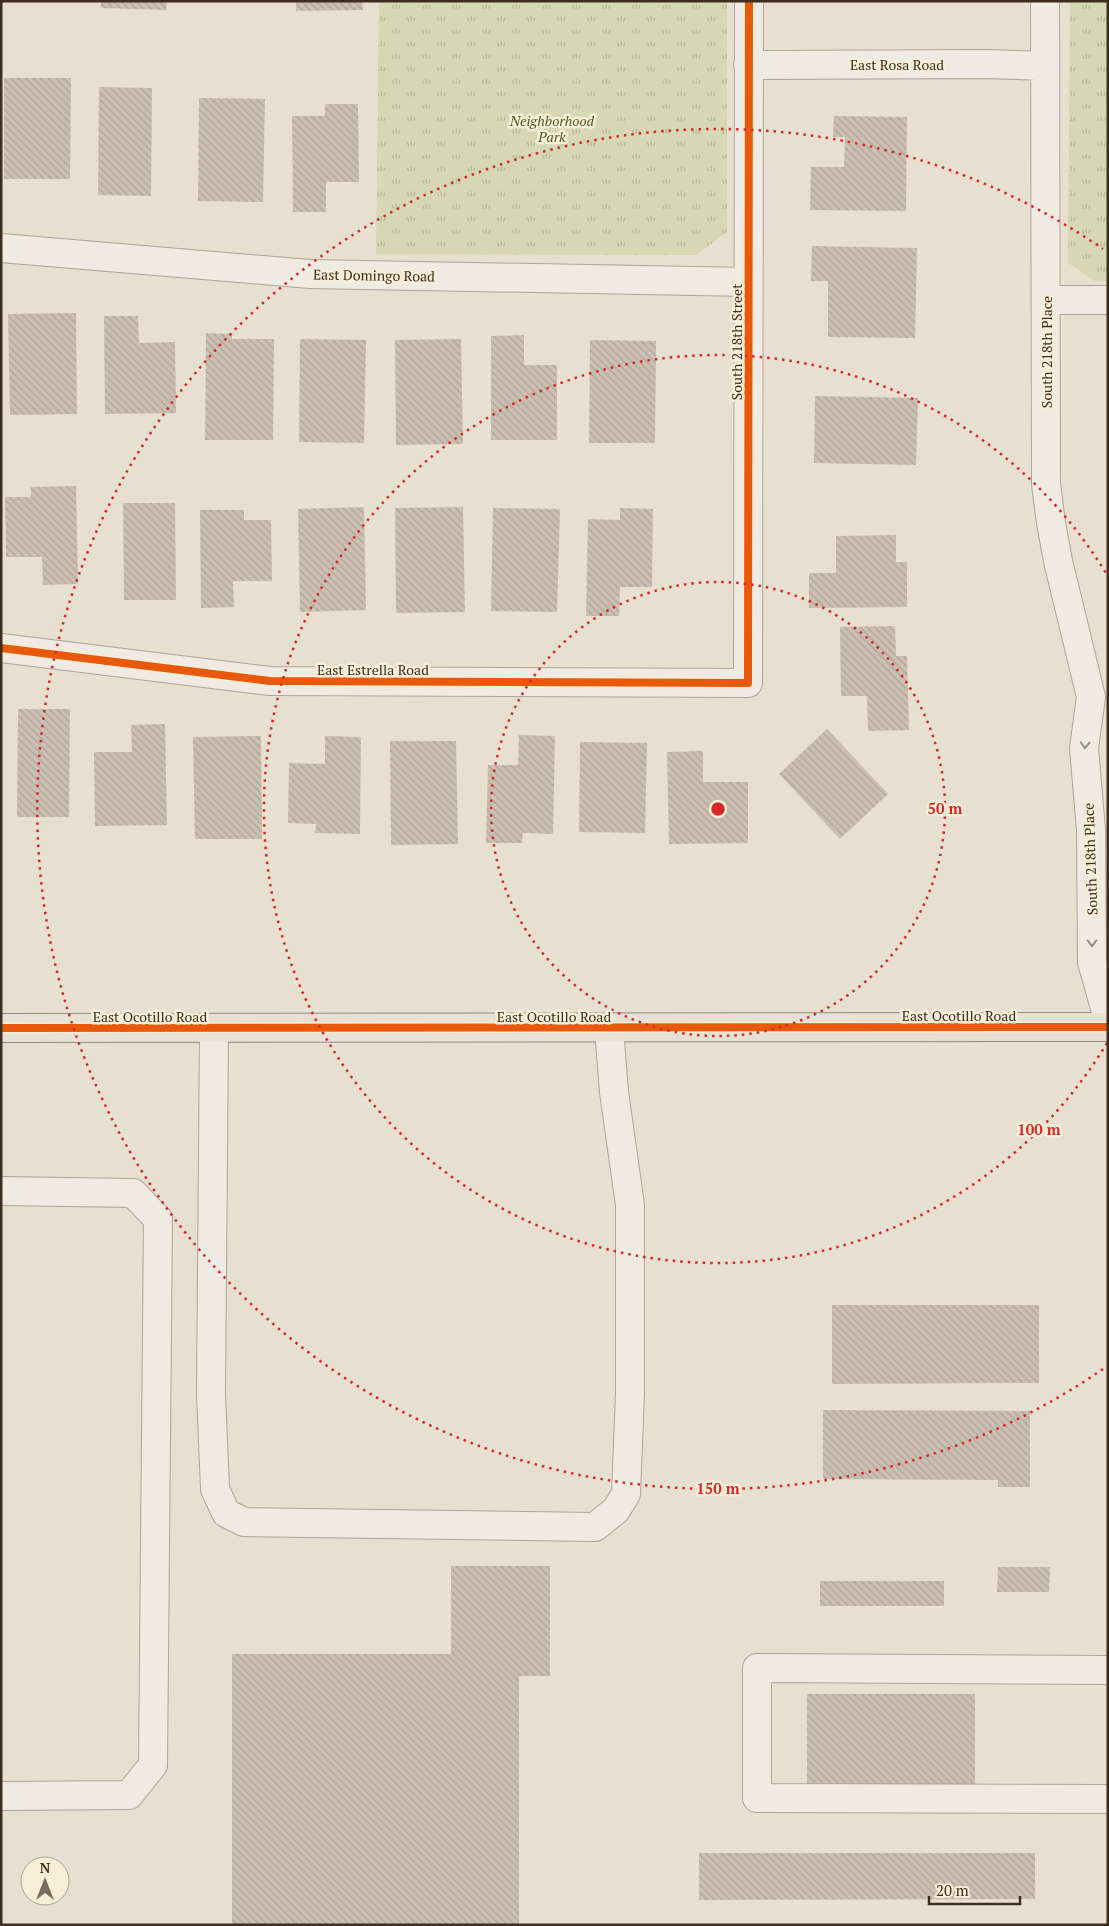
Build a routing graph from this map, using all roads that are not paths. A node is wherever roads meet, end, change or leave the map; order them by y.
1 (749, 1) edge
2 (1045, 1) edge
3 (748, 65) junction
4 (1045, 66) junction
5 (1, 248) edge
6 (748, 282) junction
7 (1046, 300) junction
8 (1108, 300) edge
9 (1, 648) edge
10 (748, 683) joint
11 (1100, 707) edge
12 (1108, 1019) edge
13 (1108, 1027) edge
14 (1, 1028) edge
15 (609, 1028) junction
16 (214, 1029) junction
17 (1, 1191) edge
18 (1108, 1670) edge
19 (1, 1796) edge
20 (1108, 1799) edge

1 - 3 street, South 218th Street
2 - 4 street, South 218th Place
3 - 4 street, East Rosa Road
3 - 6 street, South 218th Street
4 - 7 street, South 218th Place
5 - 6 street, East Domingo Road
6 - 10 street, South 218th Street
7 - 8 street
7 - 11 street, South 218th Place
9 - 10 street, East Estrella Road
11 -> 12 street, South 218th Place
13 - 15 main road, East Ocotillo Road
14 - 16 main road, East Ocotillo Road
15 - 16 main road, East Ocotillo Road
15 - 16 street
17 - 19 street
18 - 20 street

